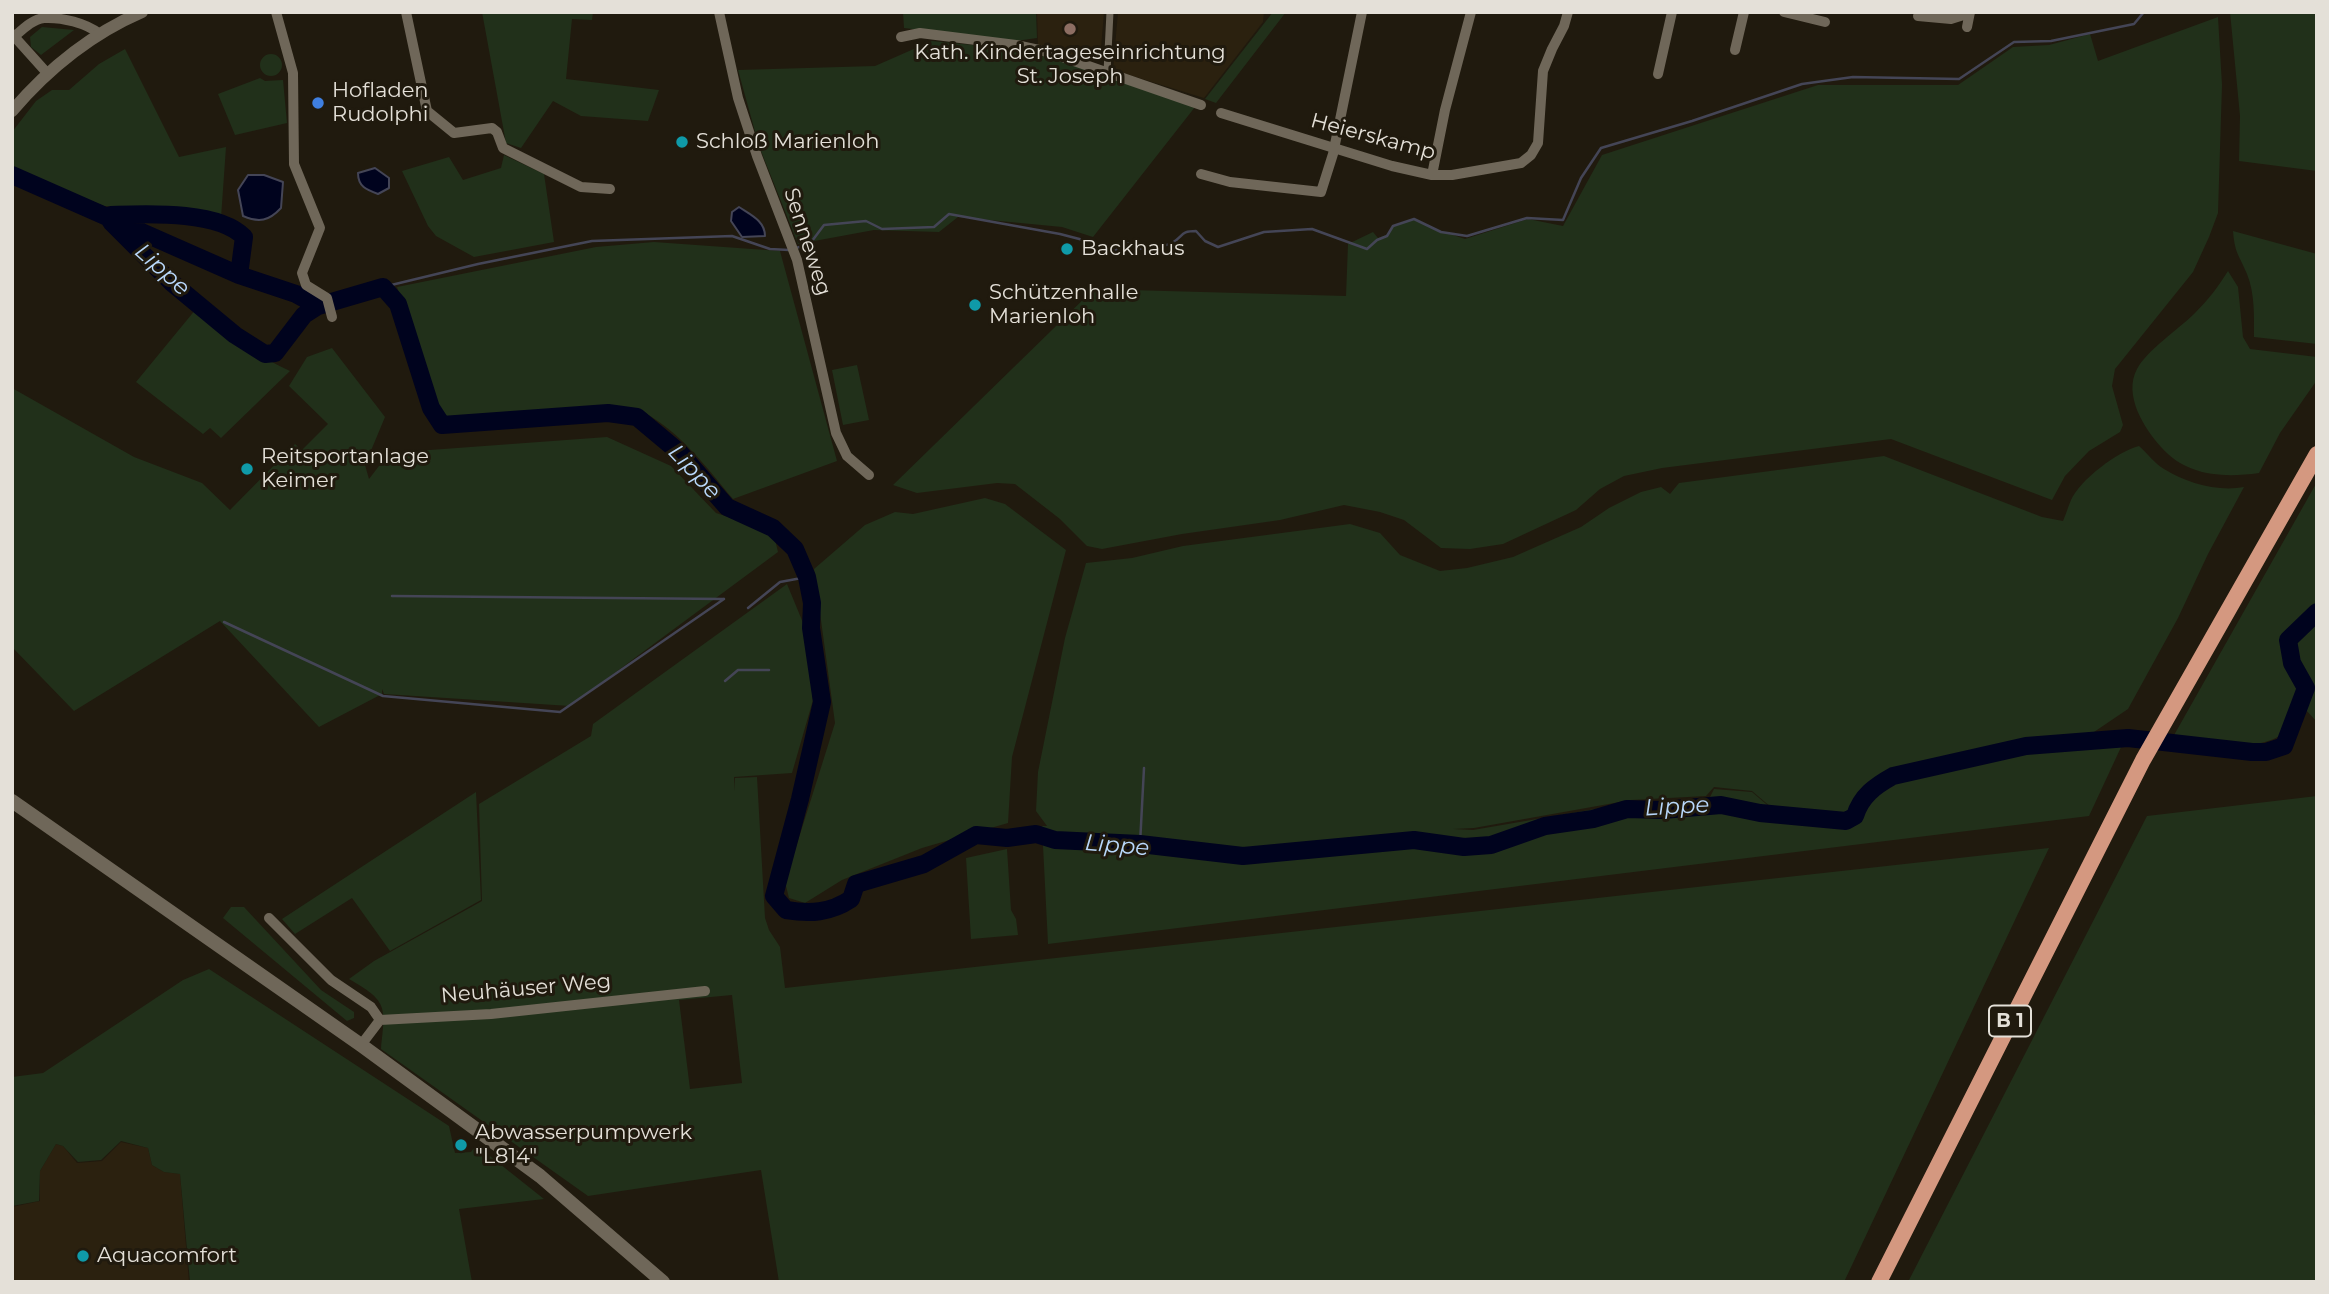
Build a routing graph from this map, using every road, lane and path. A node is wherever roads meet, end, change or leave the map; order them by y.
1 (142, 12) edge
2 (276, 12) edge
3 (406, 12) edge
4 (719, 12) edge
5 (1110, 12) edge
6 (1362, 12) edge
7 (1471, 12) edge
8 (1568, 12) edge
9 (1672, 12) edge
10 (1744, 12) edge
11 (1784, 12) edge
12 (1970, 13) edge
13 (1918, 18) edge
14 (1825, 22) dead end
15 (1967, 27) dead end
16 (100, 34) junction
17 (13, 35) edge
18 (901, 37) dead end
19 (1735, 50) dead end
20 (1107, 72) junction
21 (47, 73) junction
22 (1658, 74) dead end
23 (1201, 105) dead end
24 (12, 111) edge
25 (1221, 113) dead end
26 (1334, 148) junction
27 (1201, 174) dead end
28 (1432, 175) junction
29 (610, 189) dead end
30 (331, 314) dead end
31 (2317, 454) edge
32 (869, 475) dead end
33 (12, 801) edge
34 (270, 918) dead end
35 (705, 991) dead end
36 (380, 1020) junction
37 (361, 1045) junction
38 (663, 1282) edge
39 (1879, 1282) edge

1 - 16 street
2 - 30 street
3 - 29 street
4 - 32 street, Senneweg
5 - 20 street
6 - 26 street
7 - 28 street
8 - 28 street, Heierskamp
9 - 22 street
10 - 19 street
11 - 14 street
12 - 13 street
12 - 15 street
16 - 17 street
16 - 21 street
17 - 21 street
18 - 20 street
20 - 23 street
21 - 24 street
25 - 26 street, Heierskamp
26 - 27 street
26 - 28 street, Heierskamp
31 - 39 highway, B 1
33 - 37 main road
34 - 36 street
35 - 36 street, Neuhäuser Weg
36 - 37 street
37 - 38 main road

